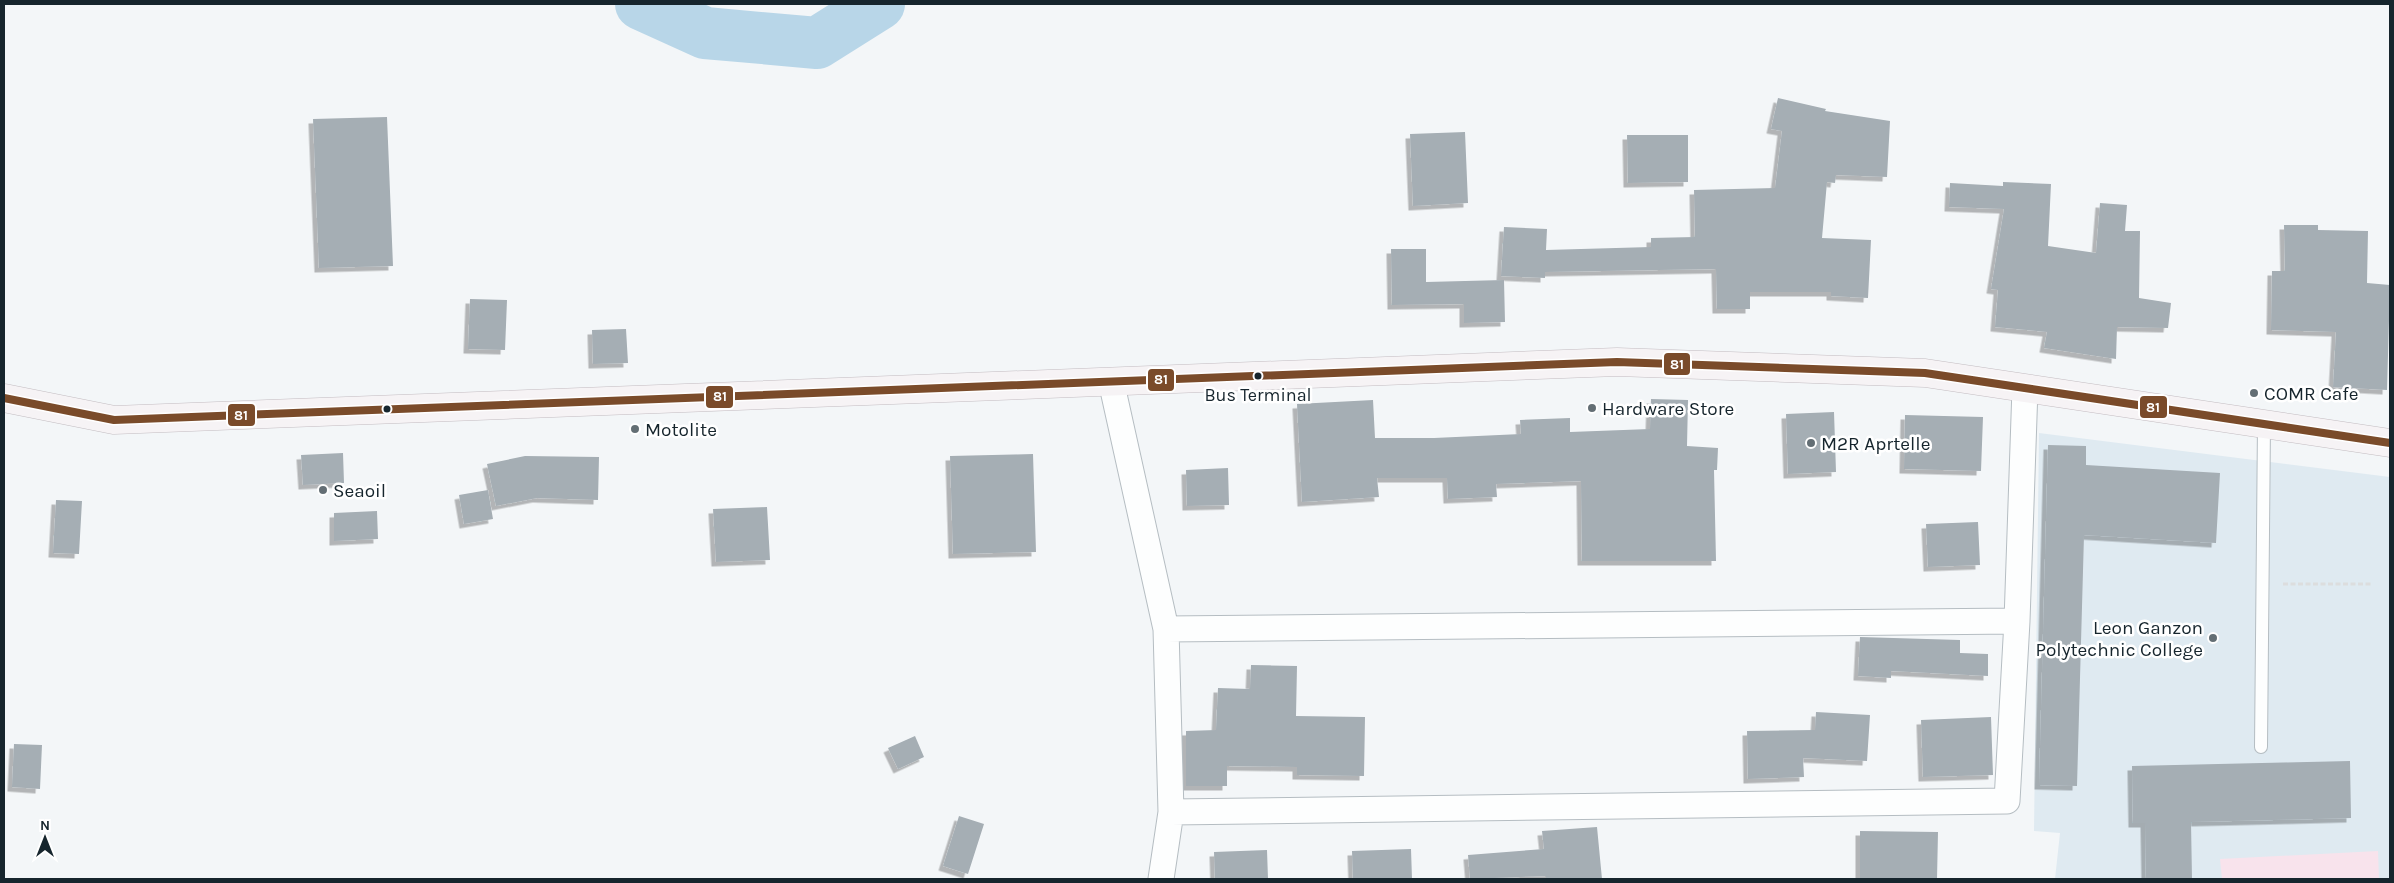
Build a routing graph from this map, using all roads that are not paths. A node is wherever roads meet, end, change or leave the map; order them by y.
1 (1112, 381) junction
2 (2025, 388) junction
3 (4, 398) edge
4 (2264, 424) junction
5 (2390, 443) edge
6 (2017, 621) junction
7 (1166, 629) junction
8 (2261, 746) dead end
9 (1171, 812) junction
10 (1161, 879) edge

1 - 2 main road
1 - 3 main road
1 - 7 street
2 - 4 main road
2 - 6 street
4 - 5 main road
4 - 8 lane
6 - 7 street
6 - 9 street
7 - 9 street
9 - 10 street

